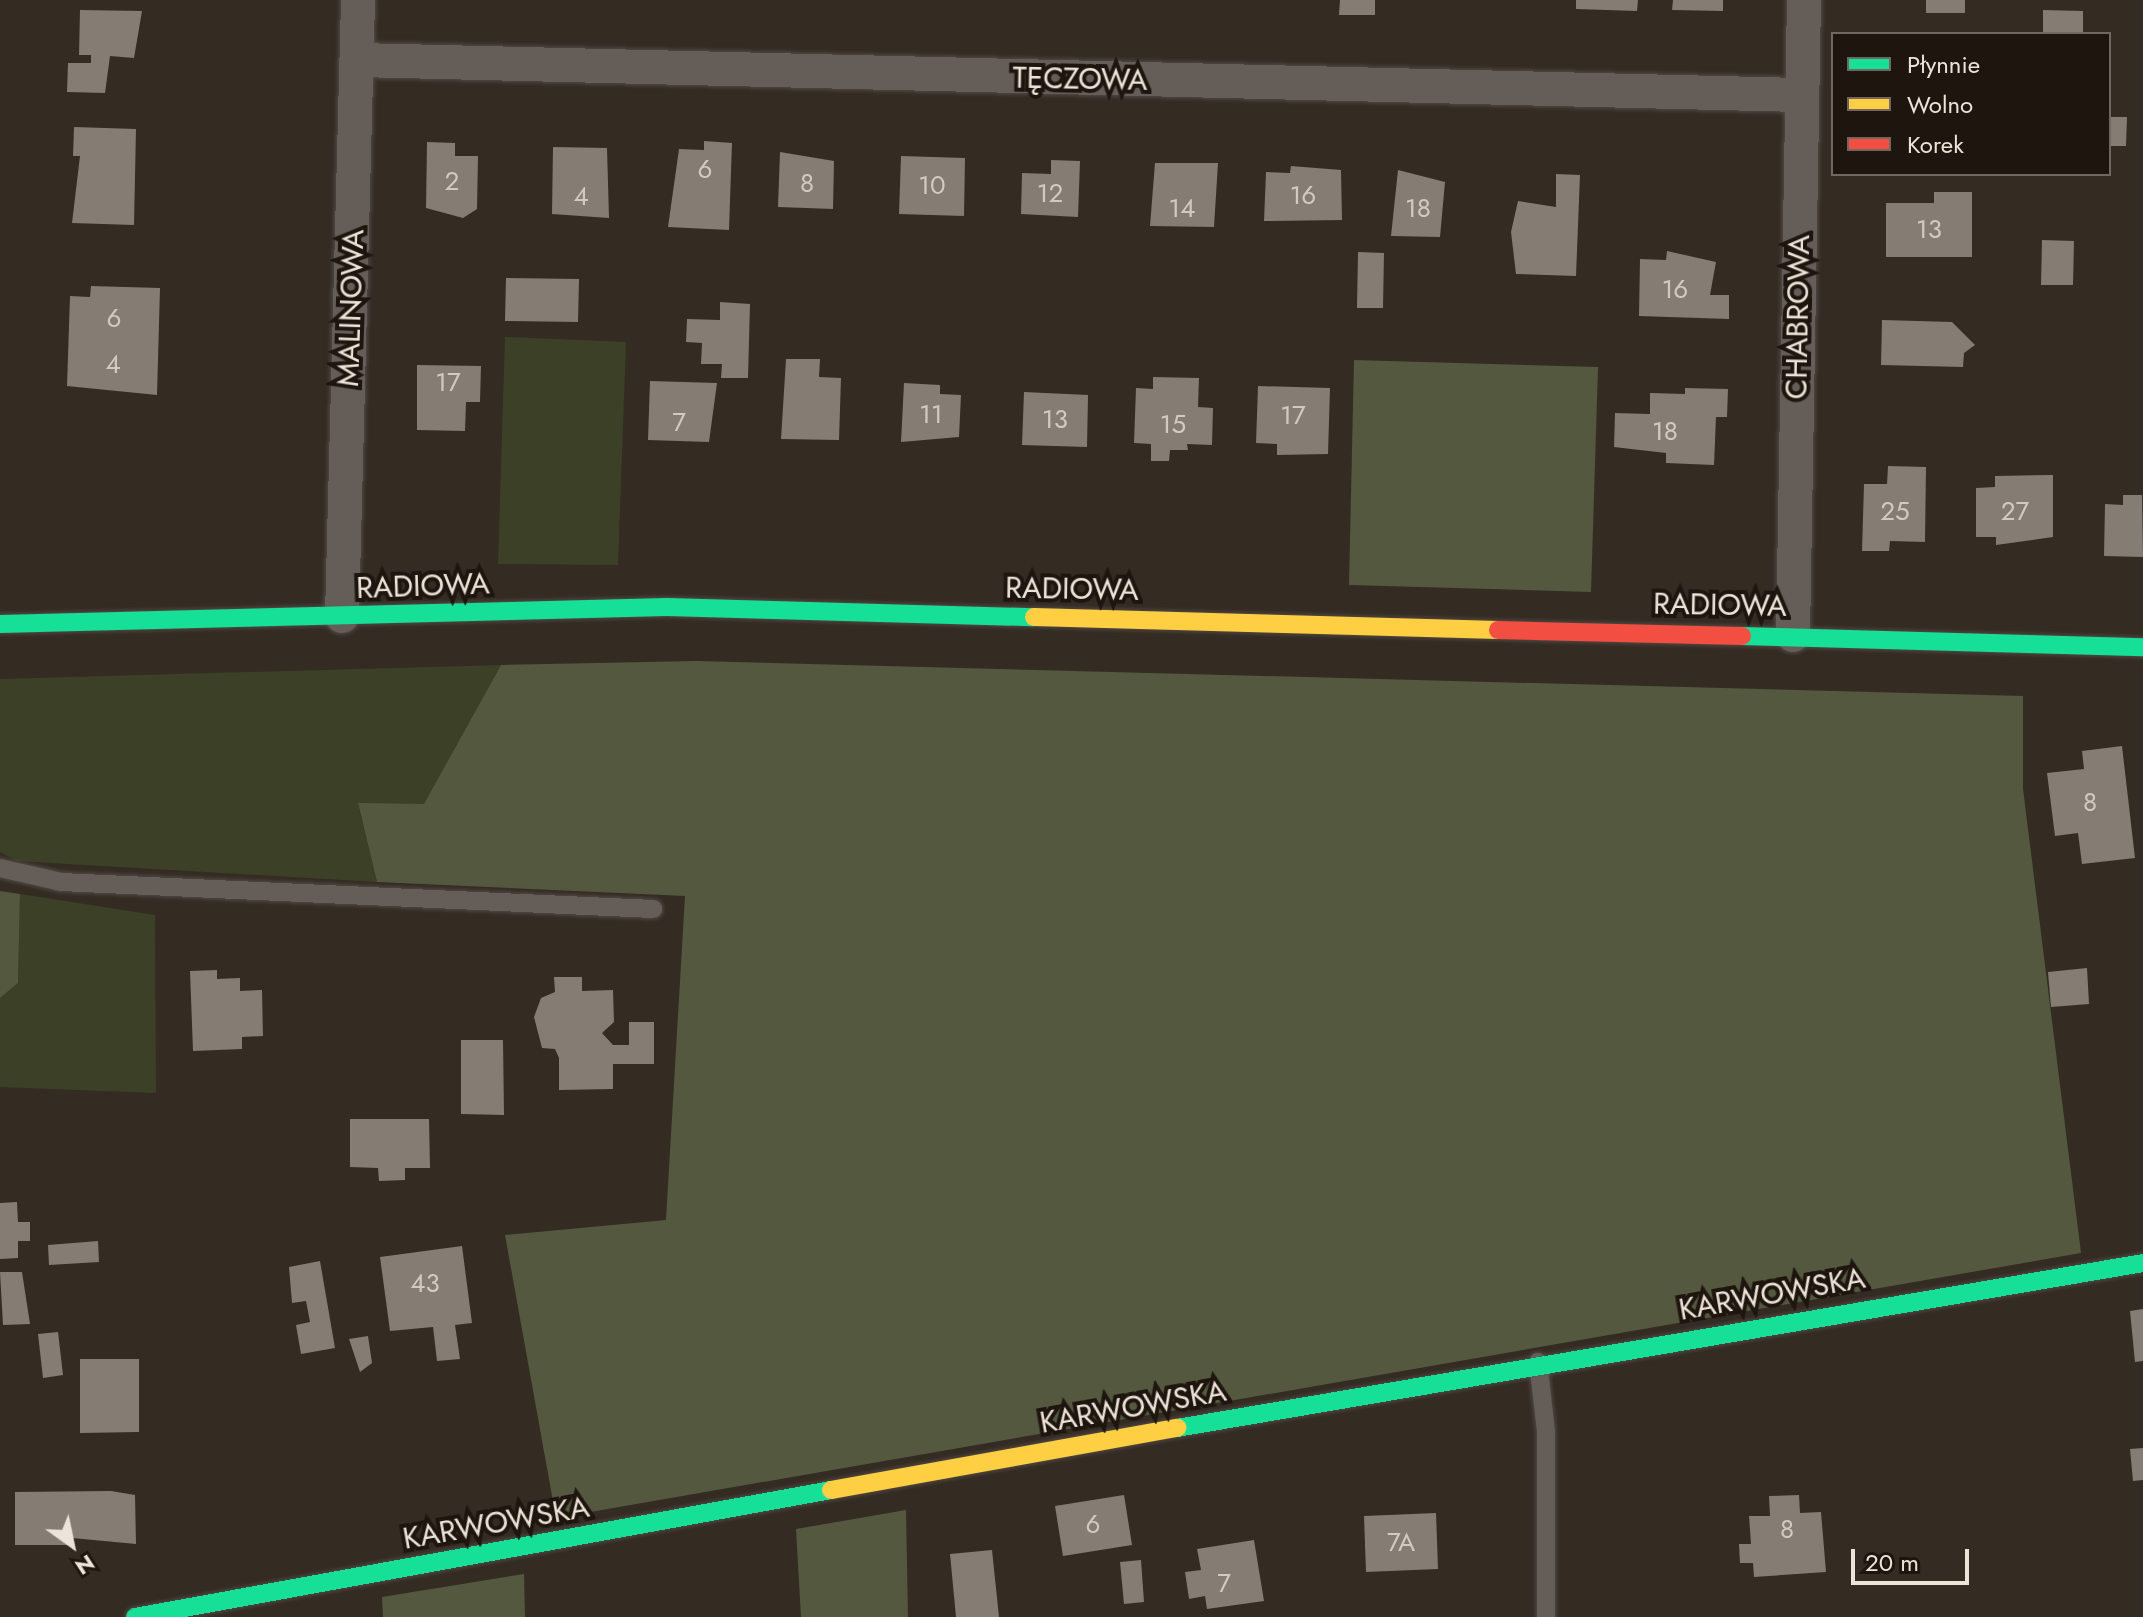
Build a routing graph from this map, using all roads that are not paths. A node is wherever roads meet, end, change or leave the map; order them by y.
1 (358, 0) edge
2 (1804, 0) edge
3 (358, 60) junction
4 (1802, 95) junction
5 (342, 616) junction
6 (0, 624) edge
7 (1793, 635) junction
8 (2143, 647) edge
9 (0, 868) edge
10 (653, 909) dead end
11 (2143, 1263) edge
12 (1538, 1362) junction
13 (135, 1617) edge
14 (1546, 1617) edge

1 - 3 street, MALINOWA
2 - 4 street, CHABROWA
3 - 4 street, TĘCZOWA
3 - 5 street, MALINOWA
4 - 7 street, CHABROWA
5 - 6 street, RADIOWA
5 - 7 street, RADIOWA
7 - 8 street, RADIOWA
9 - 10 lane
11 - 12 street, KARWOWSKA
12 - 13 street, KARWOWSKA
12 - 14 lane

